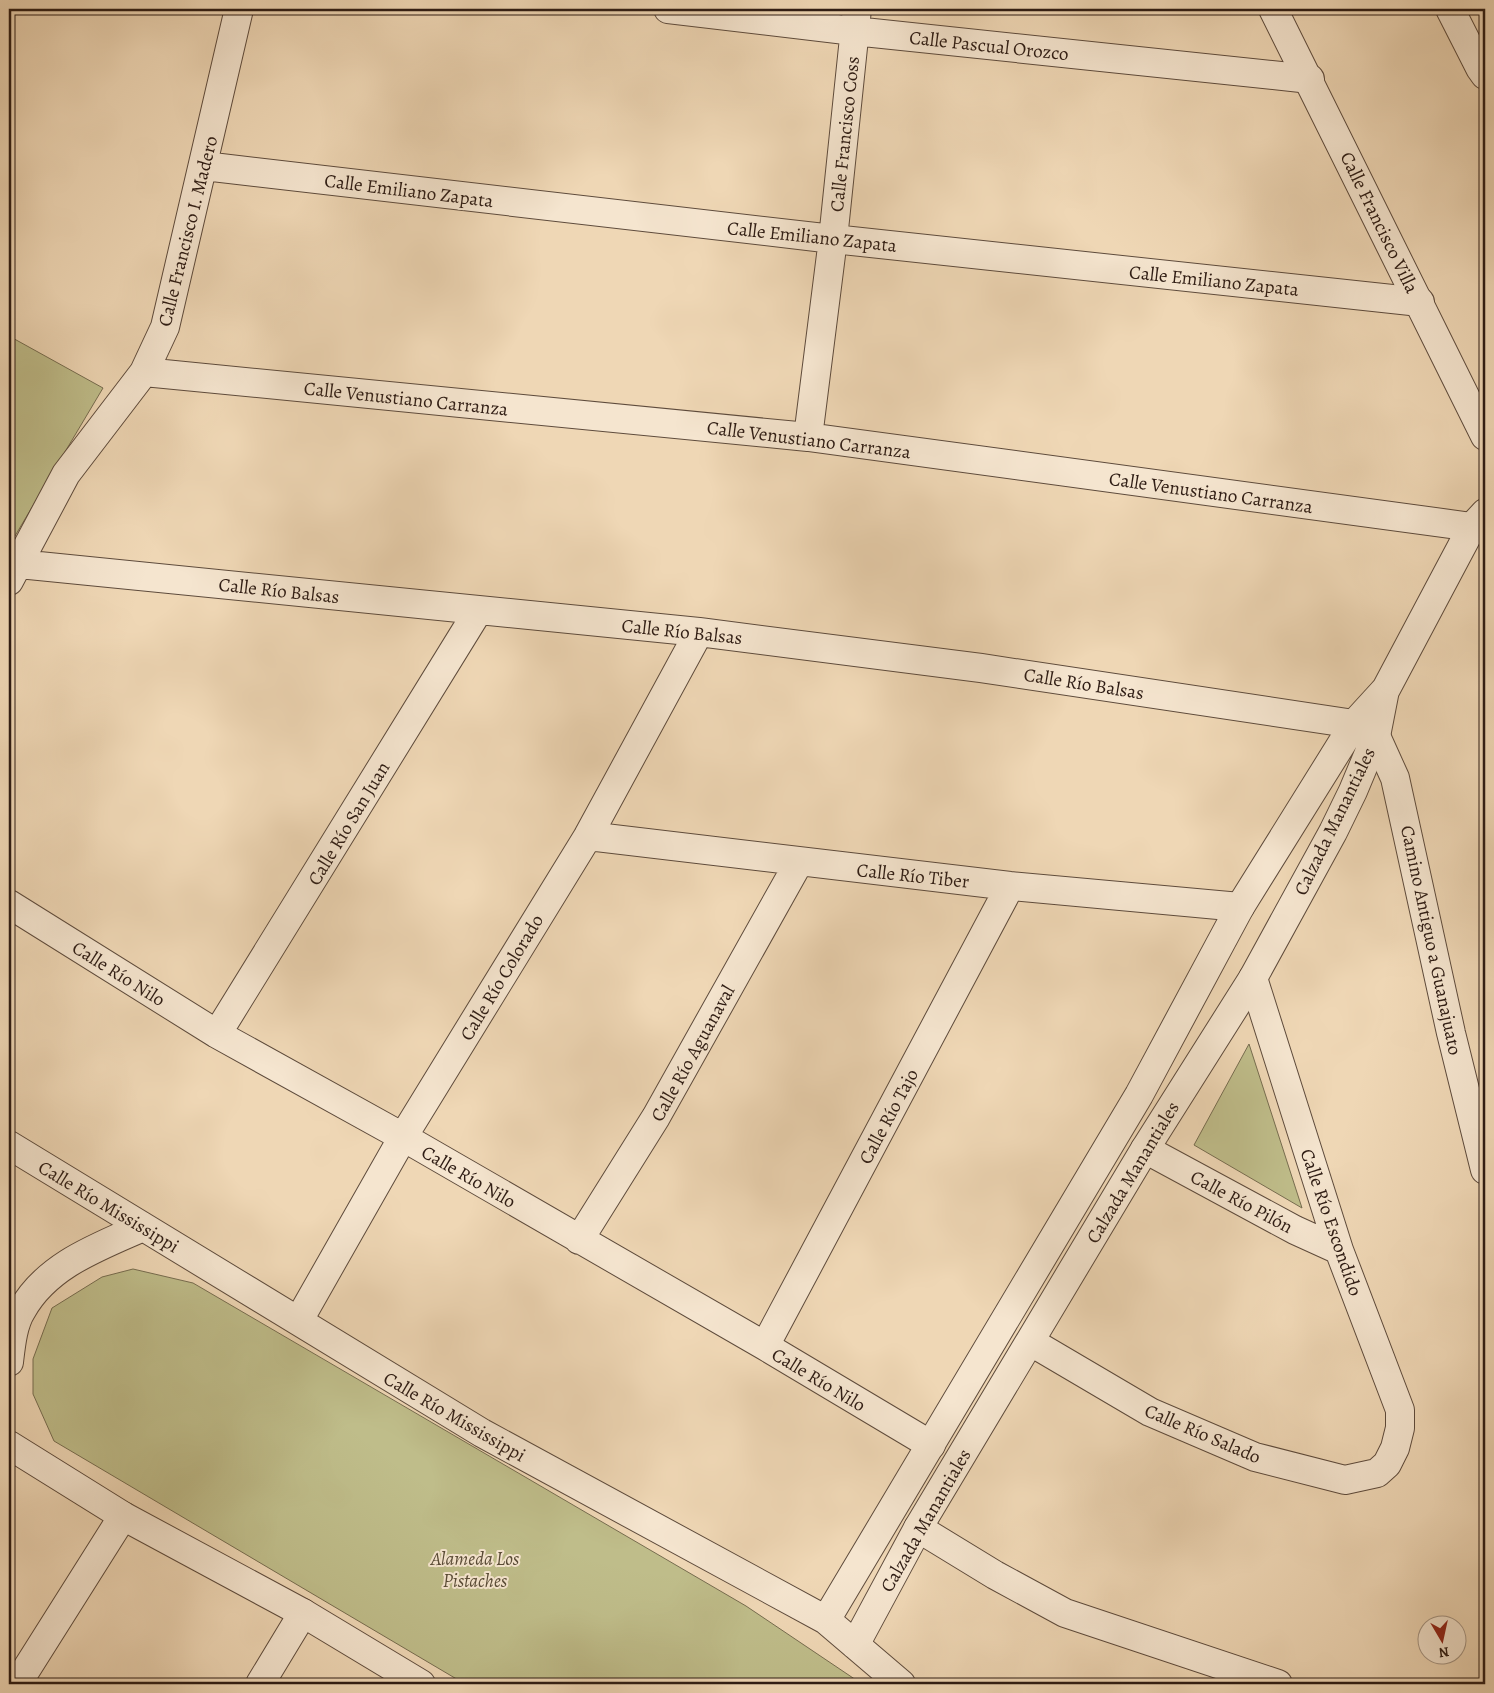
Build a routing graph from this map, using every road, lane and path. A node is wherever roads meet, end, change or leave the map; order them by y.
1 (239, 9) edge
2 (668, 9) edge
3 (1273, 9) edge
4 (1450, 9) edge
5 (856, 20) edge
6 (1485, 75) edge
7 (1310, 79) junction
8 (204, 166) junction
9 (833, 239) junction
10 (1420, 302) junction
11 (144, 372) junction
12 (1485, 436) edge
13 (808, 437) junction
14 (1479, 520) edge
15 (12, 568) edge
16 (478, 611) junction
17 (699, 632) junction
18 (1365, 730) junction
19 (588, 836) junction
20 (799, 862) junction
21 (1010, 886) junction
22 (9, 904) edge
23 (1240, 907) junction
24 (1253, 978) junction
25 (217, 1034) junction
26 (403, 1137) junction
27 (9, 1145) edge
28 (1145, 1149) junction
29 (1485, 1170) edge
30 (143, 1227) junction
31 (579, 1240) junction
32 (1339, 1250) junction
33 (299, 1320) junction
34 (1030, 1342) junction
35 (765, 1346) junction
36 (9, 1362) edge
37 (9, 1445) edge
38 (931, 1445) junction
39 (1387, 1464) joint
40 (123, 1516) junction
41 (918, 1528) junction
42 (303, 1613) junction
43 (826, 1620) junction
44 (855, 1645) junction
45 (17, 1684) edge
46 (260, 1684) edge
47 (421, 1684) edge
48 (901, 1684) edge
49 (1278, 1684) edge

1 - 8 street, Calle Francisco I. Madero
2 - 5 street, Calle Pascual Orozco
3 - 7 street, Calle Francisco Villa
4 - 6 street
5 - 7 street, Calle Pascual Orozco
5 - 9 street, Calle Francisco Coss
7 - 10 street, Calle Francisco Villa
8 - 9 street, Calle Emiliano Zapata
8 - 11 street, Calle Francisco I. Madero
9 - 10 street, Calle Emiliano Zapata
9 - 13 street, Calle Francisco Coss
10 - 12 street, Calle Francisco Villa
11 - 13 street, Calle Venustiano Carranza
11 - 15 street, Calle Francisco I. Madero
13 - 14 street, Calle Venustiano Carranza
14 - 18 street, Calzada Manantiales
15 - 16 street, Calle Río Balsas
16 - 17 street, Calle Río Balsas
16 - 25 street, Calle Río San Juan
17 - 18 street, Calle Río Balsas
17 - 19 street, Calle Río Colorado
18 - 23 street, Calzada Manantiales
18 - 24 street, Calzada Manantiales
18 - 29 street, Camino Antiguo a Guanajuato
19 - 20 street, Calle Río Tiber
19 - 26 street, Calle Río Colorado
20 - 21 street, Calle Río Tiber
20 - 31 street, Calle Río Aguanaval
21 - 23 street, Calle Río Tiber
21 - 35 street, Calle Río Tajo
22 - 25 street, Calle Río Nilo
23 - 38 street, Calzada Manantiales
24 - 28 street, Calzada Manantiales
24 - 32 street, Calle Río Escondido
25 - 26 street, Calle Río Nilo
26 - 31 street, Calle Río Nilo
26 - 33 street, Calle Río Colorado
27 - 30 street, Calle Río Mississippi
28 - 32 street, Calle Río Pilón
28 - 34 street, Calzada Manantiales
30 - 33 street, Calle Río Mississippi
30 - 36 street
31 - 35 street, Calle Río Nilo
32 - 39 street, Calle Río Escondido
33 - 43 street, Calle Río Mississippi
34 - 39 street, Calle Río Salado
34 - 41 street, Calzada Manantiales
35 - 38 street, Calle Río Nilo
37 - 40 street
38 - 43 street, Calzada Manantiales
40 - 42 street
40 - 45 street
41 - 44 street, Calzada Manantiales
41 - 49 street
42 - 46 street
42 - 47 street
43 - 44 street, Calle Río Mississippi
44 - 48 street, Calle Río Mississippi

